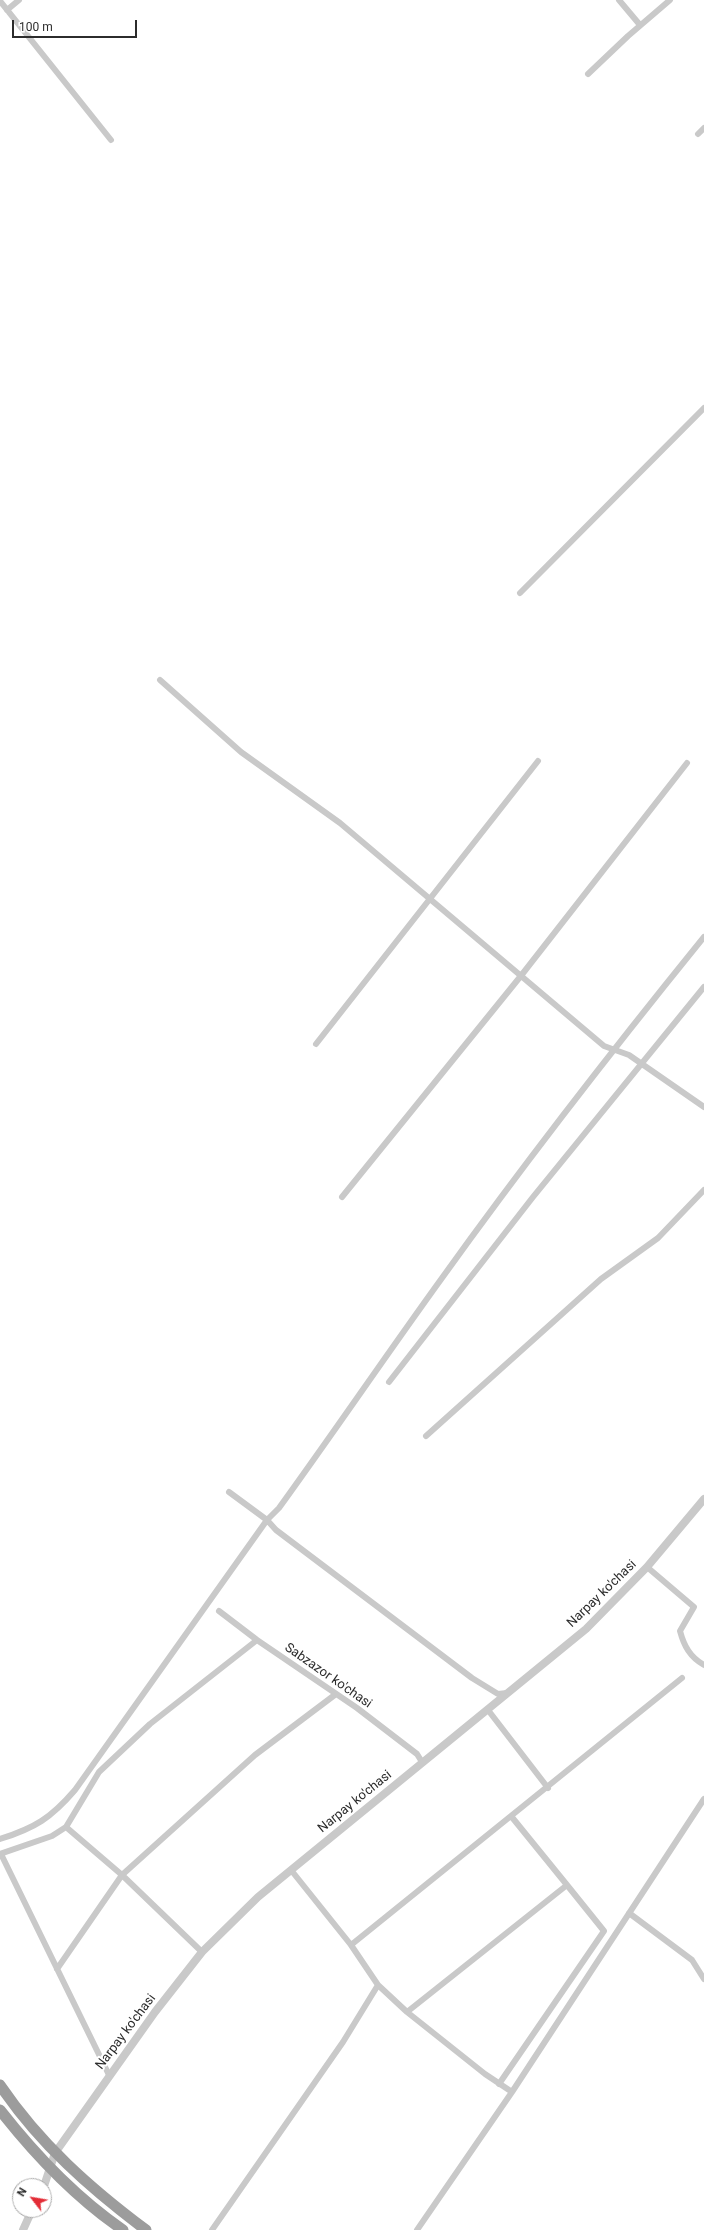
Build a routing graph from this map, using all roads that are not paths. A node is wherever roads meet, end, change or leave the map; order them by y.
1 (19, 0) edge
2 (619, 0) edge
3 (670, 0) edge
4 (0, 1) edge
5 (7, 10) junction
6 (640, 25) junction
7 (588, 74) dead end
8 (704, 128) edge
9 (698, 134) dead end
10 (111, 140) dead end
11 (704, 408) edge
12 (520, 593) dead end
13 (160, 680) dead end
14 (538, 761) dead end
15 (687, 763) dead end
16 (430, 899) junction
17 (704, 937) edge
18 (520, 977) junction
19 (704, 987) edge
20 (316, 1044) dead end
21 (614, 1048) junction
22 (643, 1064) junction
23 (704, 1107) edge
24 (704, 1190) edge
25 (342, 1197) dead end
26 (390, 1382) dead end
27 (426, 1436) dead end
28 (229, 1492) dead end
29 (704, 1499) edge
30 (267, 1520) junction
31 (647, 1567) junction
32 (219, 1611) dead end
33 (257, 1640) junction
34 (704, 1665) edge
35 (682, 1678) dead end
36 (336, 1694) junction
37 (507, 1694) junction
38 (488, 1710) junction
39 (422, 1762) junction
40 (548, 1788) junction
41 (704, 1799) edge
42 (511, 1816) junction
43 (66, 1827) junction
44 (0, 1839) edge
45 (0, 1854) edge
46 (291, 1870) junction
47 (122, 1875) junction
48 (567, 1885) junction
49 (629, 1914) junction
50 (351, 1945) junction
51 (202, 1952) junction
52 (57, 1969) junction
53 (704, 1978) edge
54 (378, 1985) junction
55 (407, 2012) junction
56 (109, 2075) junction
57 (499, 2084) junction
58 (0, 2085) edge
59 (512, 2092) junction
60 (0, 2110) edge
61 (54, 2153) junction
62 (50, 2170) junction
63 (47, 2178) edge
64 (28, 2218) edge
65 (23, 2230) edge
66 (122, 2230) edge
67 (146, 2230) edge
68 (212, 2230) edge
69 (417, 2230) edge

1 - 5 street
2 - 6 street
3 - 6 street
4 - 5 street
5 - 10 street
6 - 7 street
8 - 9 street
11 - 12 street
13 - 16 street
14 - 16 street
15 - 18 street
16 - 18 street
16 - 20 street
17 - 21 street
18 - 21 street
18 - 25 street
19 - 22 street
21 - 22 street
21 - 30 street
22 - 23 street
22 - 26 street
24 - 27 street
28 - 30 street
29 - 31 street, Narpay ko'chasi
30 - 37 street
30 - 44 street
31 - 34 street
31 - 37 street, Narpay ko'chasi
32 - 33 street, Sabzazor ko'chasi
33 - 36 street, Sabzazor ko'chasi
33 - 43 street
35 - 40 street
36 - 39 street, Sabzazor ko'chasi
36 - 47 street
37 - 38 street, Narpay ko'chasi
38 - 39 street, Narpay ko'chasi
38 - 40 street
39 - 46 street, Narpay ko'chasi
40 - 42 street
41 - 49 street
42 - 48 street
42 - 50 street
43 - 45 street
43 - 47 street
45 - 52 street
46 - 50 street
46 - 51 street, Narpay ko'chasi
47 - 51 street
47 - 52 street
48 - 55 street
48 - 57 street
49 - 53 street
49 - 59 street
50 - 54 street
51 - 56 street, Narpay ko'chasi
52 - 56 street
54 - 55 street
54 - 68 street
55 - 57 street
56 - 61 street, Narpay ko'chasi
57 - 59 street
58 - 61 highway
59 - 69 street
60 - 62 highway
61 - 62 street
61 - 67 highway
62 - 63 street
62 - 66 highway
64 - 65 street

